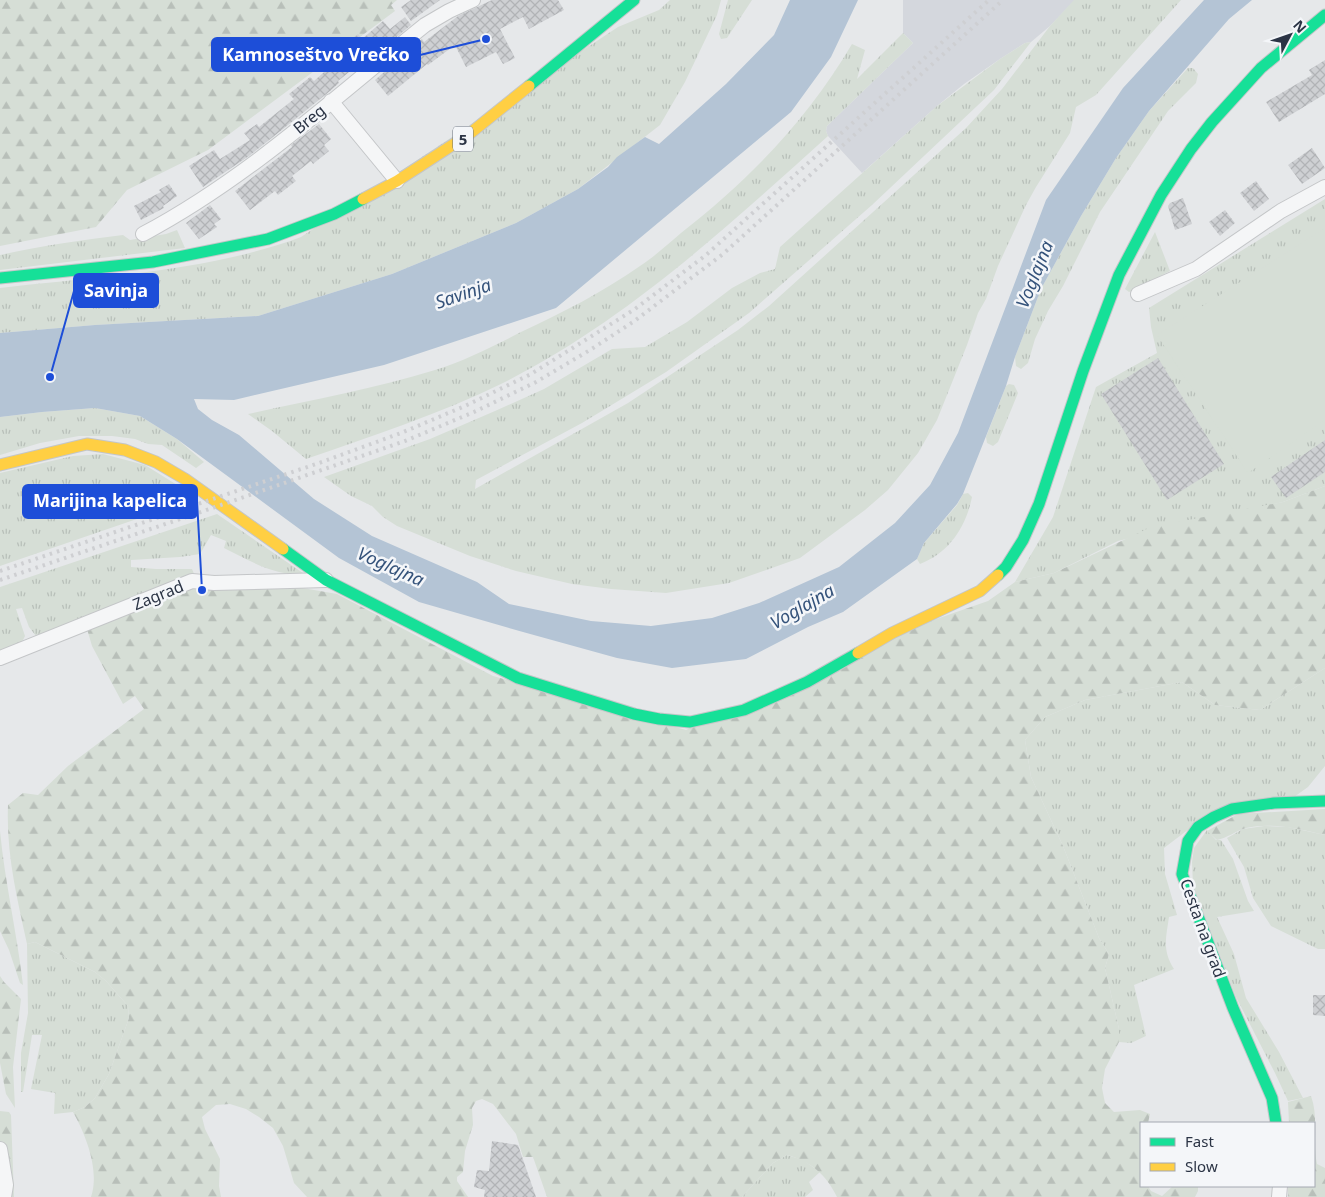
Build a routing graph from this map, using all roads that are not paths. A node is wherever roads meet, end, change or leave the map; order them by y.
1 (473, 0) edge
2 (634, 0) edge
3 (1325, 15) edge
4 (331, 101) junction
5 (397, 181) junction
6 (1325, 186) edge
7 (143, 234) dead end
8 (0, 278) edge
9 (1138, 294) dead end
10 (0, 465) edge
11 (326, 580) junction
12 (0, 658) edge
13 (1325, 801) edge
14 (1276, 1122) edge
15 (0, 1149) edge
16 (4, 1197) edge

1 - 4 street, Breg
2 - 5 street, 5
3 - 11 street
4 - 5 street
4 - 7 street, Breg
5 - 8 street, 5
6 - 9 street
10 - 11 street
11 - 12 street, Zagrad
13 - 14 street, Cesta na grad
15 - 16 street

